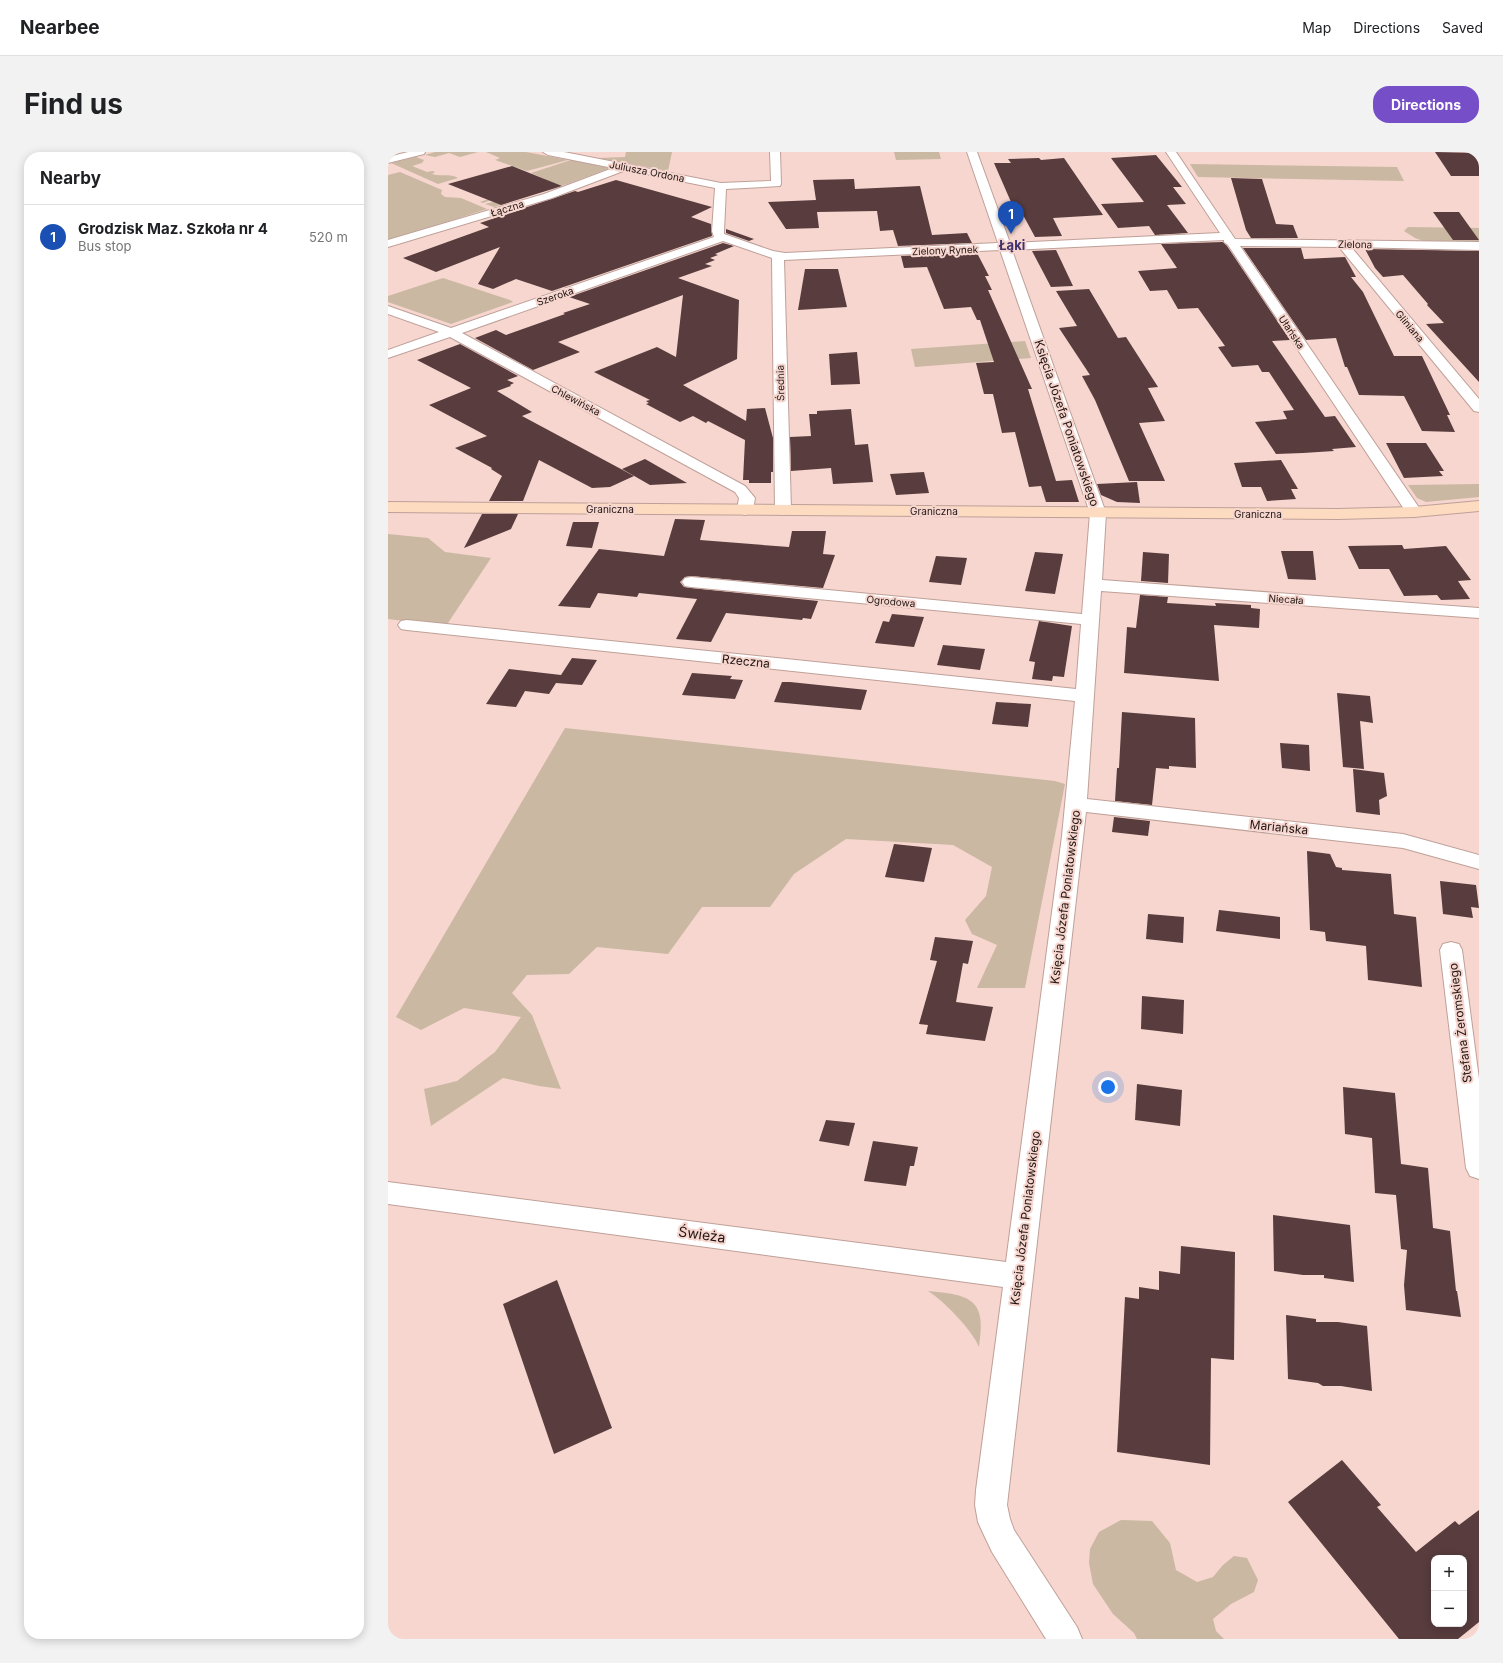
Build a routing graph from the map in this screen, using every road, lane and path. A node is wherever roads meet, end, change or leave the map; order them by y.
1 (420, 152) edge
2 (548, 152) edge
3 (775, 152) edge
4 (1170, 152) edge
5 (564, 153) edge
6 (974, 153) edge
7 (388, 160) edge
8 (625, 167) junction
9 (721, 186) junction
10 (722, 238) junction
11 (1228, 239) junction
12 (388, 244) edge
13 (1342, 244) junction
14 (1479, 246) edge
15 (1005, 248) junction
16 (778, 256) junction
17 (388, 310) edge
18 (451, 332) junction
19 (388, 354) edge
20 (1479, 408) edge
21 (1479, 506) edge
22 (388, 507) edge
23 (745, 510) junction
24 (783, 510) junction
25 (1098, 512) junction
26 (1414, 512) junction
27 (691, 582) dead end
28 (1093, 585) junction
29 (1479, 612) edge
30 (1090, 620) junction
31 (407, 625) dead end
32 (1085, 696) junction
33 (1076, 804) junction
34 (1479, 862) edge
35 (1451, 950) dead end
36 (1474, 1100) edge
37 (1479, 1168) edge
38 (388, 1193) edge
39 (1017, 1276) junction
40 (1065, 1639) edge

1 - 7 street
2 - 5 street, Juliusza Ordona
3 - 9 street
4 - 11 street, Ułańska
5 - 8 street, Juliusza Ordona
6 - 15 street, Księcia Józefa Poniatowskiego
8 - 9 street, Juliusza Ordona
8 - 12 street, Łączna
9 - 10 street
10 - 16 street, Zielony Rynek
10 - 18 street, Szeroka
11 - 13 street, Zielona
11 - 15 street, Zielony Rynek
11 - 26 street, Ułańska
13 - 14 street, Zielona
13 - 20 street, Gliniana
15 - 16 street, Zielony Rynek
15 - 25 street, Księcia Józefa Poniatowskiego
16 - 24 street, Średnia
17 - 18 street, Chlewińska
18 - 19 street, Szeroka
18 - 23 street, Chlewińska
21 - 26 street, Graniczna
22 - 23 street, Graniczna
23 - 24 street, Graniczna
24 - 25 street, Graniczna
25 - 26 street, Graniczna
25 - 28 street, Księcia Józefa Poniatowskiego
27 - 30 street, Ogrodowa
28 - 29 street, Niecała
28 - 30 street, Księcia Józefa Poniatowskiego
30 - 32 street, Księcia Józefa Poniatowskiego
31 - 32 street, Rzeczna
32 - 33 street, Księcia Józefa Poniatowskiego
33 - 34 street, Mariańska
33 - 39 street, Księcia Józefa Poniatowskiego
35 - 36 street, Stefana Żeromskiego
36 - 37 street, Stefana Żeromskiego
38 - 39 street, Świeża
39 - 40 street, Księcia Józefa Poniatowskiego

